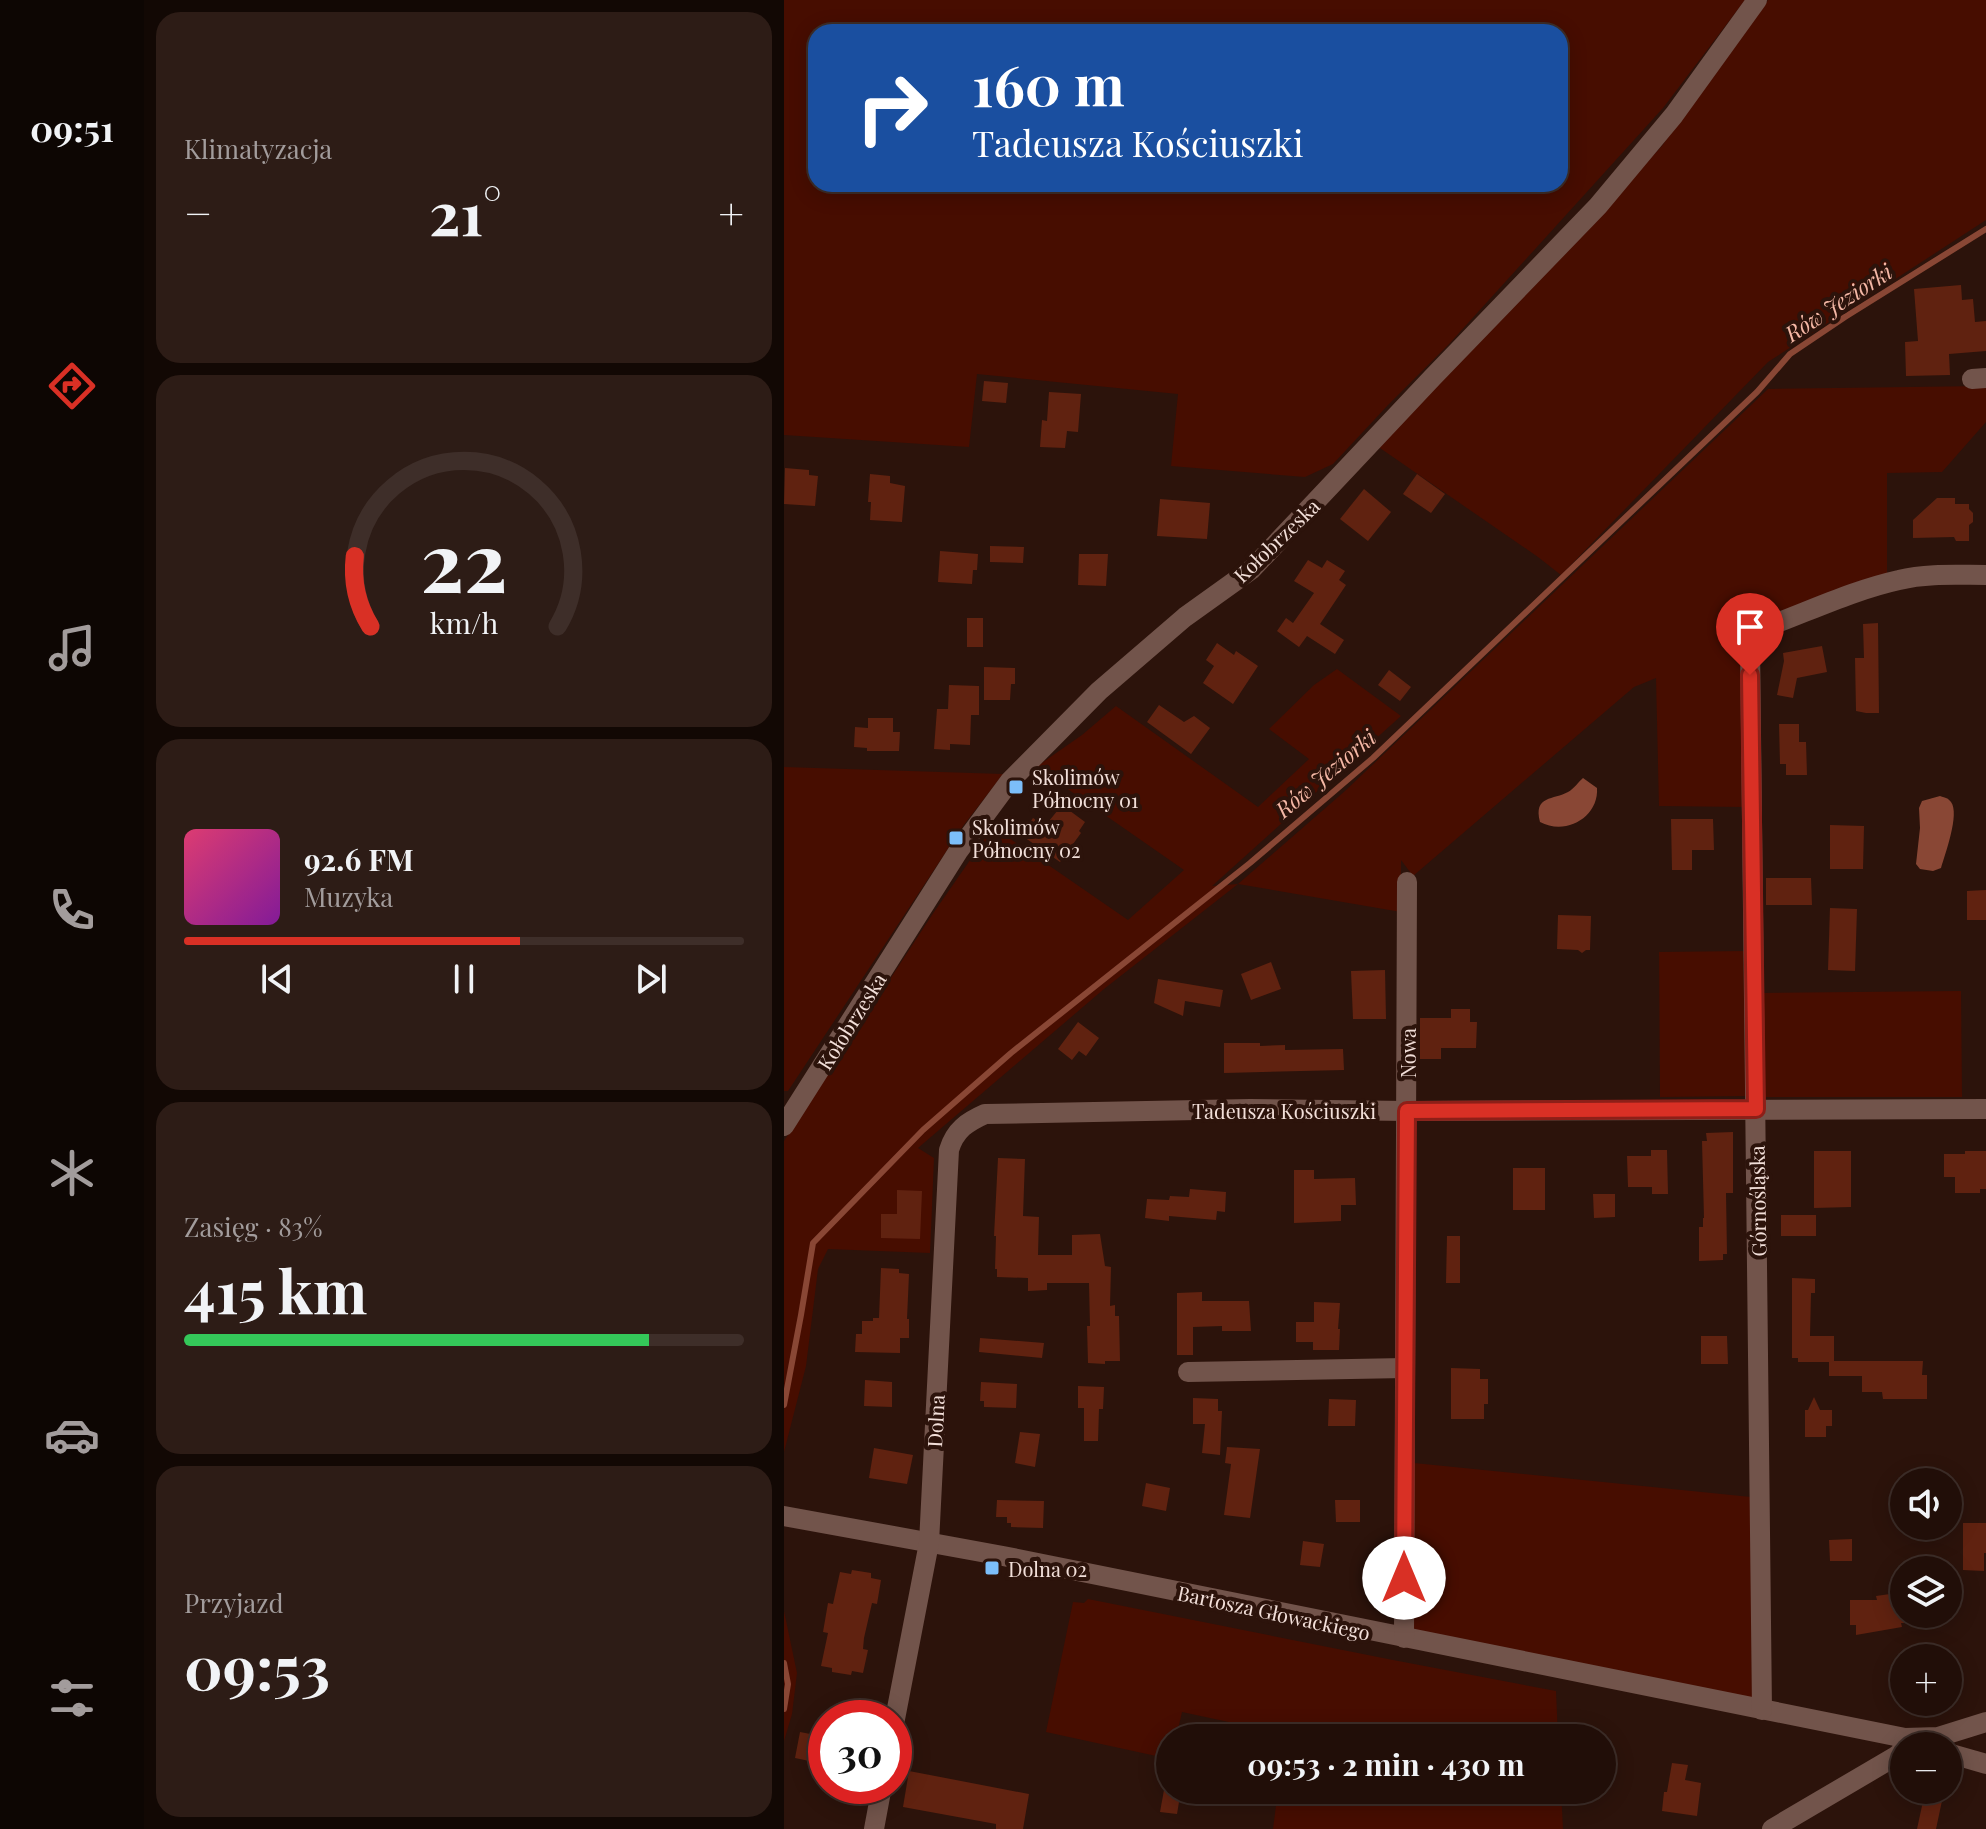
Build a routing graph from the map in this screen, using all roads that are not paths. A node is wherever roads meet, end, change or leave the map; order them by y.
1 (1757, 0) edge
2 (1986, 575) edge
3 (1407, 882) dead end
4 (1756, 1109) junction
5 (1986, 1109) edge
6 (1407, 1111) junction
7 (967, 1122) joint
8 (784, 1126) edge
9 (1405, 1368) junction
10 (1188, 1372) dead end
11 (784, 1516) edge
12 (929, 1543) junction
13 (1404, 1638) junction
14 (899, 1700) edge
15 (1762, 1710) junction
16 (1986, 1722) edge
17 (1890, 1735) edge
18 (1962, 1735) edge
19 (1962, 1753) edge
20 (1890, 1760) edge
21 (1986, 1764) edge
22 (879, 1804) edge
23 (874, 1829) edge
24 (1772, 1829) edge

1 - 8 street, Kołobrzeska
2 - 4 street, Górnośląska
3 - 6 street, Nowa
4 - 5 street, Tadeusza Kościuszki
4 - 6 street, Tadeusza Kościuszki
4 - 15 street, Górnośląska
6 - 7 street, Tadeusza Kościuszki
6 - 9 street, Nowa
7 - 12 street, Dolna
9 - 10 street
9 - 13 street, Nowa
11 - 12 street, Bartosza Głowackiego
12 - 13 street, Bartosza Głowackiego
12 - 14 street, Dolna
13 - 15 street, Bartosza Głowackiego
15 - 17 street, Bartosza Głowackiego
16 - 18 street
19 - 21 street
20 - 24 street
22 - 23 street

